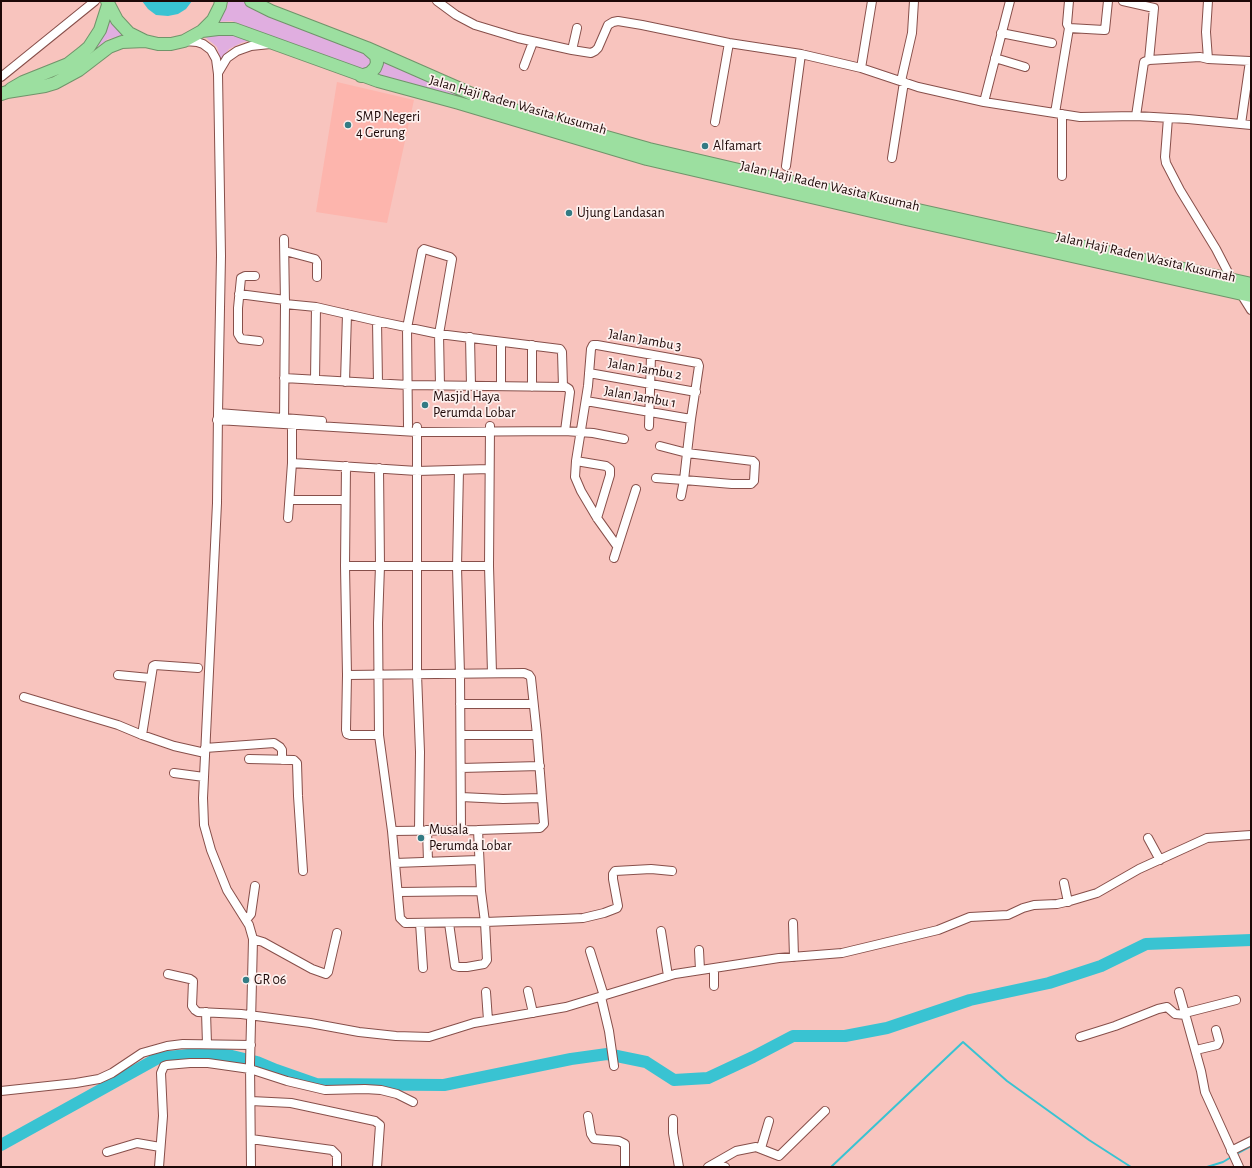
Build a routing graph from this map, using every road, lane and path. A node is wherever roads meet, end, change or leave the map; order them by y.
1 (95, 1) edge
2 (221, 1) edge
3 (251, 1) edge
4 (437, 1) edge
5 (872, 1) edge
6 (914, 1) edge
7 (1010, 1) edge
8 (1069, 1) edge
9 (1108, 1) edge
10 (1123, 1) edge
11 (1208, 1) edge
12 (1137, 2) edge
13 (108, 3) edge
14 (577, 28) dead end
15 (1069, 28) junction
16 (202, 31) junction
17 (1001, 34) junction
18 (145, 41) junction
19 (184, 41) junction
20 (533, 42) junction
21 (729, 43) junction
22 (1052, 43) dead end
23 (276, 44) junction
24 (367, 48) junction
25 (572, 50) junction
26 (801, 54) junction
27 (995, 58) junction
28 (1208, 59) junction
29 (1149, 60) junction
30 (524, 66) dead end
31 (1025, 66) dead end
32 (1250, 66) edge
33 (861, 68) junction
34 (218, 74) junction
35 (361, 76) junction
36 (1, 77) edge
37 (903, 82) junction
38 (4, 93) edge
39 (984, 102) junction
40 (1059, 114) junction
41 (1136, 116) junction
42 (1168, 118) junction
43 (715, 122) dead end
44 (1242, 124) junction
45 (1251, 125) edge
46 (648, 154) junction
47 (892, 158) dead end
48 (786, 166) dead end
49 (1062, 176) dead end
50 (284, 239) dead end
51 (285, 251) junction
52 (255, 276) dead end
53 (317, 277) dead end
54 (1196, 278) junction
55 (1232, 280) junction
56 (1251, 284) edge
57 (239, 294) junction
58 (1246, 295) edge
59 (285, 302) junction
60 (316, 306) junction
61 (1251, 310) edge
62 (347, 314) junction
63 (377, 321) junction
64 (407, 328) junction
65 (439, 334) junction
66 (470, 337) junction
67 (259, 342) dead end
68 (501, 342) junction
69 (532, 345) junction
70 (651, 355) junction
71 (589, 373) junction
72 (284, 378) junction
73 (315, 380) junction
74 (345, 382) junction
75 (378, 383) junction
76 (651, 383) junction
77 (408, 385) junction
78 (440, 386) junction
79 (471, 386) junction
80 (501, 386) junction
81 (532, 387) junction
82 (563, 388) junction
83 (696, 392) junction
84 (586, 401) junction
85 (650, 411) junction
86 (218, 417) junction
87 (691, 419) junction
88 (288, 421) junction
89 (408, 426) junction
90 (649, 426) dead end
91 (565, 428) junction
92 (417, 429) junction
93 (490, 429) junction
94 (581, 430) junction
95 (624, 439) dead end
96 (660, 446) dead end
97 (687, 453) junction
98 (576, 461) junction
99 (292, 463) junction
100 (346, 466) junction
101 (379, 468) junction
102 (489, 469) junction
103 (459, 470) junction
104 (417, 471) junction
105 (656, 478) dead end
106 (684, 480) junction
107 (636, 489) dead end
108 (681, 496) dead end
109 (290, 500) junction
110 (345, 500) junction
111 (288, 518) dead end
112 (597, 518) junction
113 (617, 546) junction
114 (614, 558) dead end
115 (345, 566) junction
116 (380, 566) junction
117 (418, 566) junction
118 (490, 566) junction
119 (457, 567) junction
120 (198, 668) dead end
121 (492, 673) junction
122 (347, 674) junction
123 (418, 674) junction
124 (460, 674) junction
125 (118, 675) dead end
126 (378, 675) junction
127 (150, 678) junction
128 (24, 697) dead end
129 (460, 704) junction
130 (533, 704) junction
131 (379, 735) junction
132 (537, 735) junction
133 (142, 736) junction
134 (461, 736) junction
135 (205, 750) junction
136 (249, 759) dead end
137 (282, 760) junction
138 (540, 766) junction
139 (460, 768) junction
140 (174, 773) dead end
141 (204, 777) junction
142 (461, 797) junction
143 (541, 798) junction
144 (419, 830) junction
145 (427, 830) junction
146 (461, 830) junction
147 (478, 830) junction
148 (392, 831) junction
149 (1251, 834) edge
150 (1148, 838) dead end
151 (479, 860) junction
152 (1160, 860) junction
153 (428, 861) junction
154 (395, 863) junction
155 (303, 871) dead end
156 (672, 871) dead end
157 (1064, 883) dead end
158 (256, 886) dead end
159 (481, 891) junction
160 (399, 892) junction
161 (1068, 902) junction
162 (246, 920) junction
163 (485, 922) junction
164 (420, 923) junction
165 (449, 923) junction
166 (793, 923) dead end
167 (661, 930) dead end
168 (337, 934) dead end
169 (253, 939) junction
170 (699, 950) dead end
171 (590, 951) dead end
172 (794, 954) junction
173 (423, 968) dead end
174 (714, 968) junction
175 (700, 970) junction
176 (668, 973) junction
177 (168, 974) dead end
178 (714, 986) dead end
179 (528, 991) dead end
180 (486, 992) dead end
181 (1179, 992) dead end
182 (602, 994) junction
183 (1236, 1000) dead end
184 (532, 1010) junction
185 (206, 1012) junction
186 (252, 1012) junction
187 (1186, 1014) junction
188 (487, 1018) junction
189 (1216, 1030) dead end
190 (1080, 1037) dead end
191 (207, 1044) junction
192 (251, 1047) junction
193 (1196, 1050) junction
194 (250, 1066) junction
195 (614, 1066) dead end
196 (1, 1091) edge
197 (251, 1101) junction
198 (413, 1102) dead end
199 (825, 1112) dead end
200 (588, 1116) dead end
201 (673, 1119) dead end
202 (769, 1121) dead end
203 (251, 1139) junction
204 (1251, 1141) edge
205 (160, 1147) junction
206 (761, 1148) junction
207 (108, 1152) dead end
208 (1232, 1154) junction
209 (720, 1165) edge
210 (159, 1167) edge
211 (251, 1167) edge
212 (337, 1167) edge
213 (377, 1167) edge
214 (625, 1167) edge
215 (679, 1167) edge
216 (708, 1167) edge
217 (1239, 1167) edge

1 - 36 street
2 - 16 highway
3 - 24 highway, Jalan Haji Raden Wasita Kusumah
4 - 20 street
5 - 33 street
6 - 37 street
7 - 17 street
8 - 15 street
9 - 15 street
10 - 12 street
11 - 28 street
12 - 29 street
13 - 18 highway
13 - 38 highway
14 - 25 street
15 - 40 street
16 - 19 highway
16 - 23 highway, Jalan Haji Raden Wasita Kusumah
17 - 22 street
17 - 27 street
18 - 19 highway
18 - 38 highway
19 - 34 street
20 - 25 street
20 - 30 street
21 - 25 street
21 - 26 street
21 - 43 street
23 - 34 street
23 - 35 highway, Jalan Haji Raden Wasita Kusumah
24 - 35 highway
24 - 46 highway, Jalan Haji Raden Wasita Kusumah
26 - 33 street
26 - 48 street
27 - 31 street
27 - 39 street
28 - 29 street
28 - 32 street
29 - 41 street
32 - 44 street
33 - 37 street
34 - 86 street
35 - 46 highway, Jalan Haji Raden Wasita Kusumah
37 - 39 street
37 - 47 street
39 - 40 street
40 - 41 street
40 - 49 street
41 - 42 street
42 - 44 street
42 - 55 street
44 - 45 street
46 - 54 highway, Jalan Haji Raden Wasita Kusumah
50 - 51 street
51 - 53 street
51 - 59 street
52 - 57 street
54 - 55 highway, Jalan Haji Raden Wasita Kusumah
54 - 58 highway, Jalan Haji Raden Wasita Kusumah
55 - 56 highway, Jalan Haji Raden Wasita Kusumah
57 - 59 street
57 - 67 street
58 - 61 street
59 - 60 street
59 - 72 street
60 - 62 street
60 - 73 street
62 - 63 street
62 - 74 street
63 - 64 street
63 - 75 street
64 - 65 street
64 - 65 street
64 - 77 street
65 - 66 street
65 - 78 street
66 - 68 street
66 - 79 street
68 - 69 street
68 - 80 street
69 - 81 street
69 - 82 street
70 - 71 street, Jalan Jambu 3
70 - 76 street
70 - 83 street, Jalan Jambu 3
71 - 76 street, Jalan Jambu 2
71 - 84 street
72 - 73 street
72 - 88 street
73 - 74 street
74 - 75 street
75 - 77 street
76 - 83 street, Jalan Jambu 2
76 - 85 street
77 - 78 street
77 - 89 street
78 - 79 street
79 - 80 street
80 - 81 street
81 - 82 street
82 - 91 street
83 - 87 street
84 - 85 street, Jalan Jambu 1
84 - 94 street
85 - 87 street, Jalan Jambu 1
85 - 90 street
86 - 88 street
86 - 135 street
87 - 97 street
88 - 89 street
88 - 92 street
88 - 99 street
89 - 92 street
91 - 93 street
91 - 94 street
92 - 93 street
92 - 104 street
93 - 102 street
94 - 95 street
94 - 98 street
96 - 97 street
97 - 106 street
97 - 106 street
98 - 112 street
98 - 112 street
99 - 100 street
99 - 109 street
100 - 101 street
100 - 110 street
101 - 104 street
101 - 116 street
102 - 103 street
102 - 118 street
103 - 104 street
103 - 119 street
104 - 117 street
105 - 106 street
106 - 108 street
107 - 113 street
109 - 110 street
109 - 111 street
110 - 115 street
112 - 113 street
113 - 114 street
115 - 116 street
115 - 122 street
116 - 117 street
116 - 126 street
117 - 119 street
117 - 123 street
118 - 119 street
118 - 121 street
119 - 124 street
120 - 127 street
121 - 124 street
121 - 130 street
122 - 126 street
122 - 131 street
123 - 124 street
123 - 126 street
123 - 144 street
124 - 129 street
125 - 127 street
126 - 131 street
127 - 133 street
128 - 133 street
129 - 130 street
129 - 134 street
130 - 132 street
131 - 148 street
132 - 134 street
132 - 138 street
133 - 135 street
134 - 139 street
135 - 137 street
135 - 141 street
136 - 137 street
137 - 155 street
138 - 139 street
138 - 143 street
139 - 142 street
140 - 141 street
141 - 162 street
142 - 143 street
142 - 146 street
143 - 147 street
144 - 145 street
144 - 148 street
145 - 146 street
145 - 153 street
146 - 147 street
147 - 151 street
148 - 154 street
149 - 152 street
150 - 152 street
151 - 153 street
151 - 159 street
152 - 161 street
153 - 154 street
154 - 160 street
156 - 163 street
157 - 161 street
158 - 162 street
159 - 160 street
159 - 163 street
160 - 164 street
161 - 172 street
162 - 169 street
163 - 165 street
163 - 165 street
164 - 165 street
164 - 173 street
166 - 172 street
167 - 176 street
168 - 169 street
169 - 186 street
170 - 175 street
171 - 182 street
172 - 174 street
174 - 175 street
174 - 178 street
175 - 176 street
176 - 182 street
177 - 185 street
179 - 184 street
180 - 188 street
181 - 187 street
182 - 184 street
182 - 195 street
183 - 187 street
184 - 188 street
185 - 186 street
185 - 191 street
186 - 188 street
186 - 192 street
187 - 190 street
187 - 193 street
189 - 193 street
191 - 192 street
191 - 196 street
192 - 194 street
193 - 208 street
194 - 197 street
194 - 198 street
194 - 205 street
197 - 203 street
197 - 213 street
199 - 206 street
200 - 214 street
201 - 215 street
202 - 206 street
203 - 211 street
203 - 212 street
204 - 208 street
205 - 207 street
205 - 210 street
206 - 209 street
208 - 217 street
209 - 216 street

